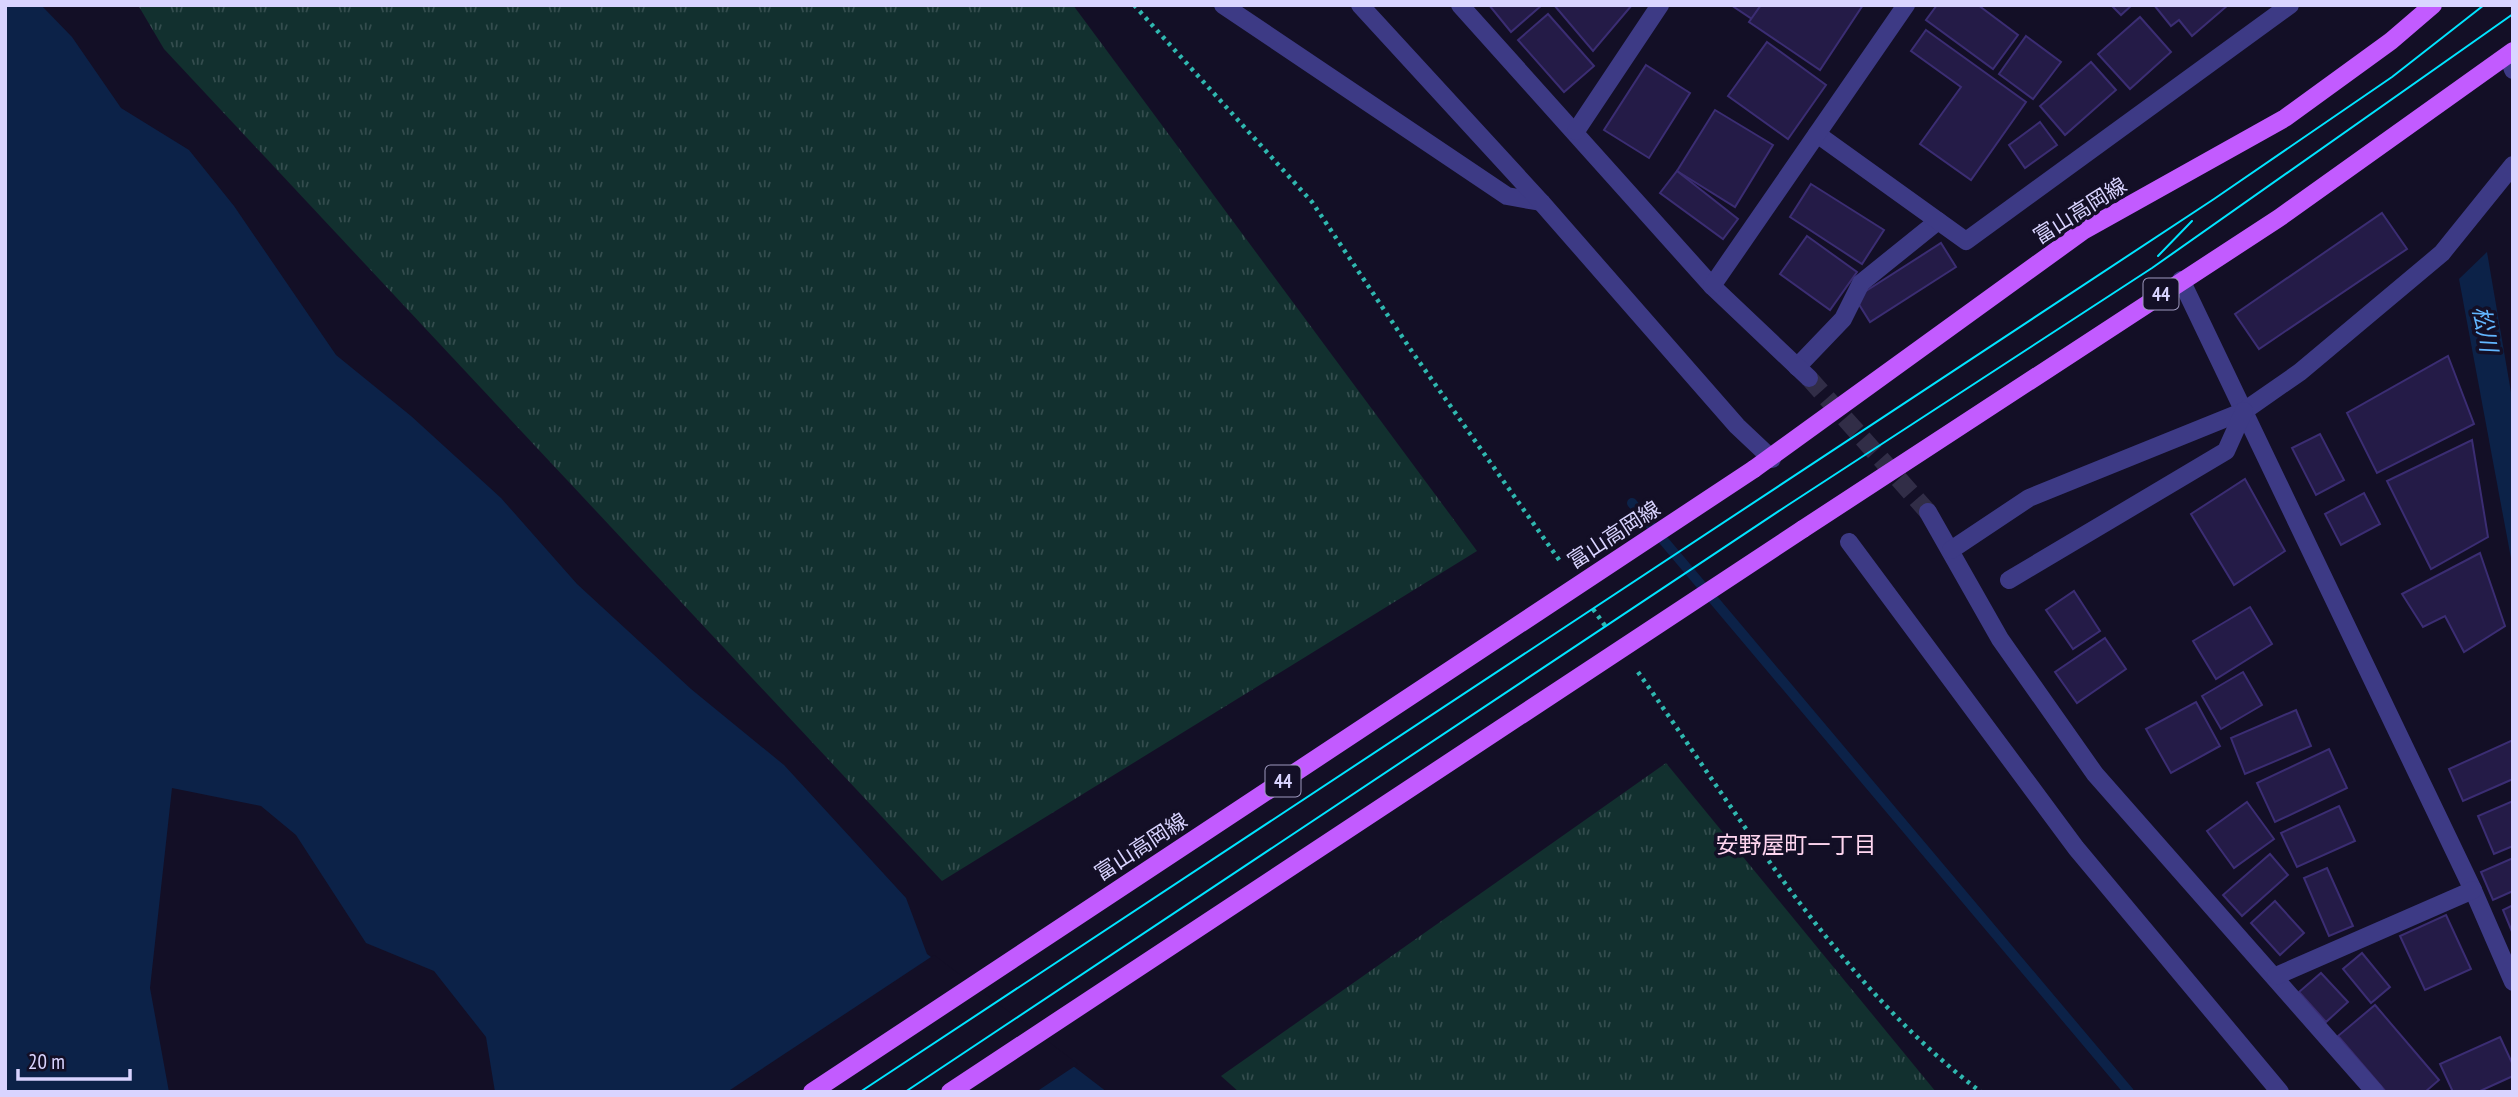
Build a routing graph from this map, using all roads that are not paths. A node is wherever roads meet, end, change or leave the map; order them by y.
1 (1223, 5) edge
2 (1360, 5) edge
3 (1460, 5) edge
4 (1660, 5) edge
5 (1906, 5) edge
6 (2290, 5) edge
7 (2433, 5) edge
8 (2511, 59) edge
9 (1576, 131) junction
10 (1817, 134) junction
11 (2513, 165) edge
12 (1541, 202) junction
13 (1938, 220) junction
14 (2181, 280) junction
15 (1712, 286) junction
16 (2244, 411) junction
17 (1772, 459) junction
18 (1928, 512) tunnel mouth
19 (1849, 542) dead end
20 (1951, 550) junction
21 (2009, 580) dead end
22 (2473, 890) junction
23 (2276, 976) junction
24 (2513, 982) edge
25 (812, 1092) edge
26 (950, 1092) edge
27 (2280, 1092) edge
28 (2375, 1092) edge

1 - 12 street
2 - 12 street
3 - 9 street
4 - 9 street
5 - 10 street
6 - 13 street
7 - 17 main road, 富山高岡線 / 44
8 - 14 main road, 44
9 - 15 street
10 - 13 street
10 - 15 street
11 - 16 street
12 - 17 street
13 - 15 street
14 - 16 street
14 - 26 main road, 44, bridge
16 - 20 street
16 - 21 street
16 - 22 street
17 - 25 main road, 富山高岡線 / 44, bridge
18 - 20 street
19 - 27 street
20 - 23 street
22 - 23 street
22 - 24 street
23 - 28 street

